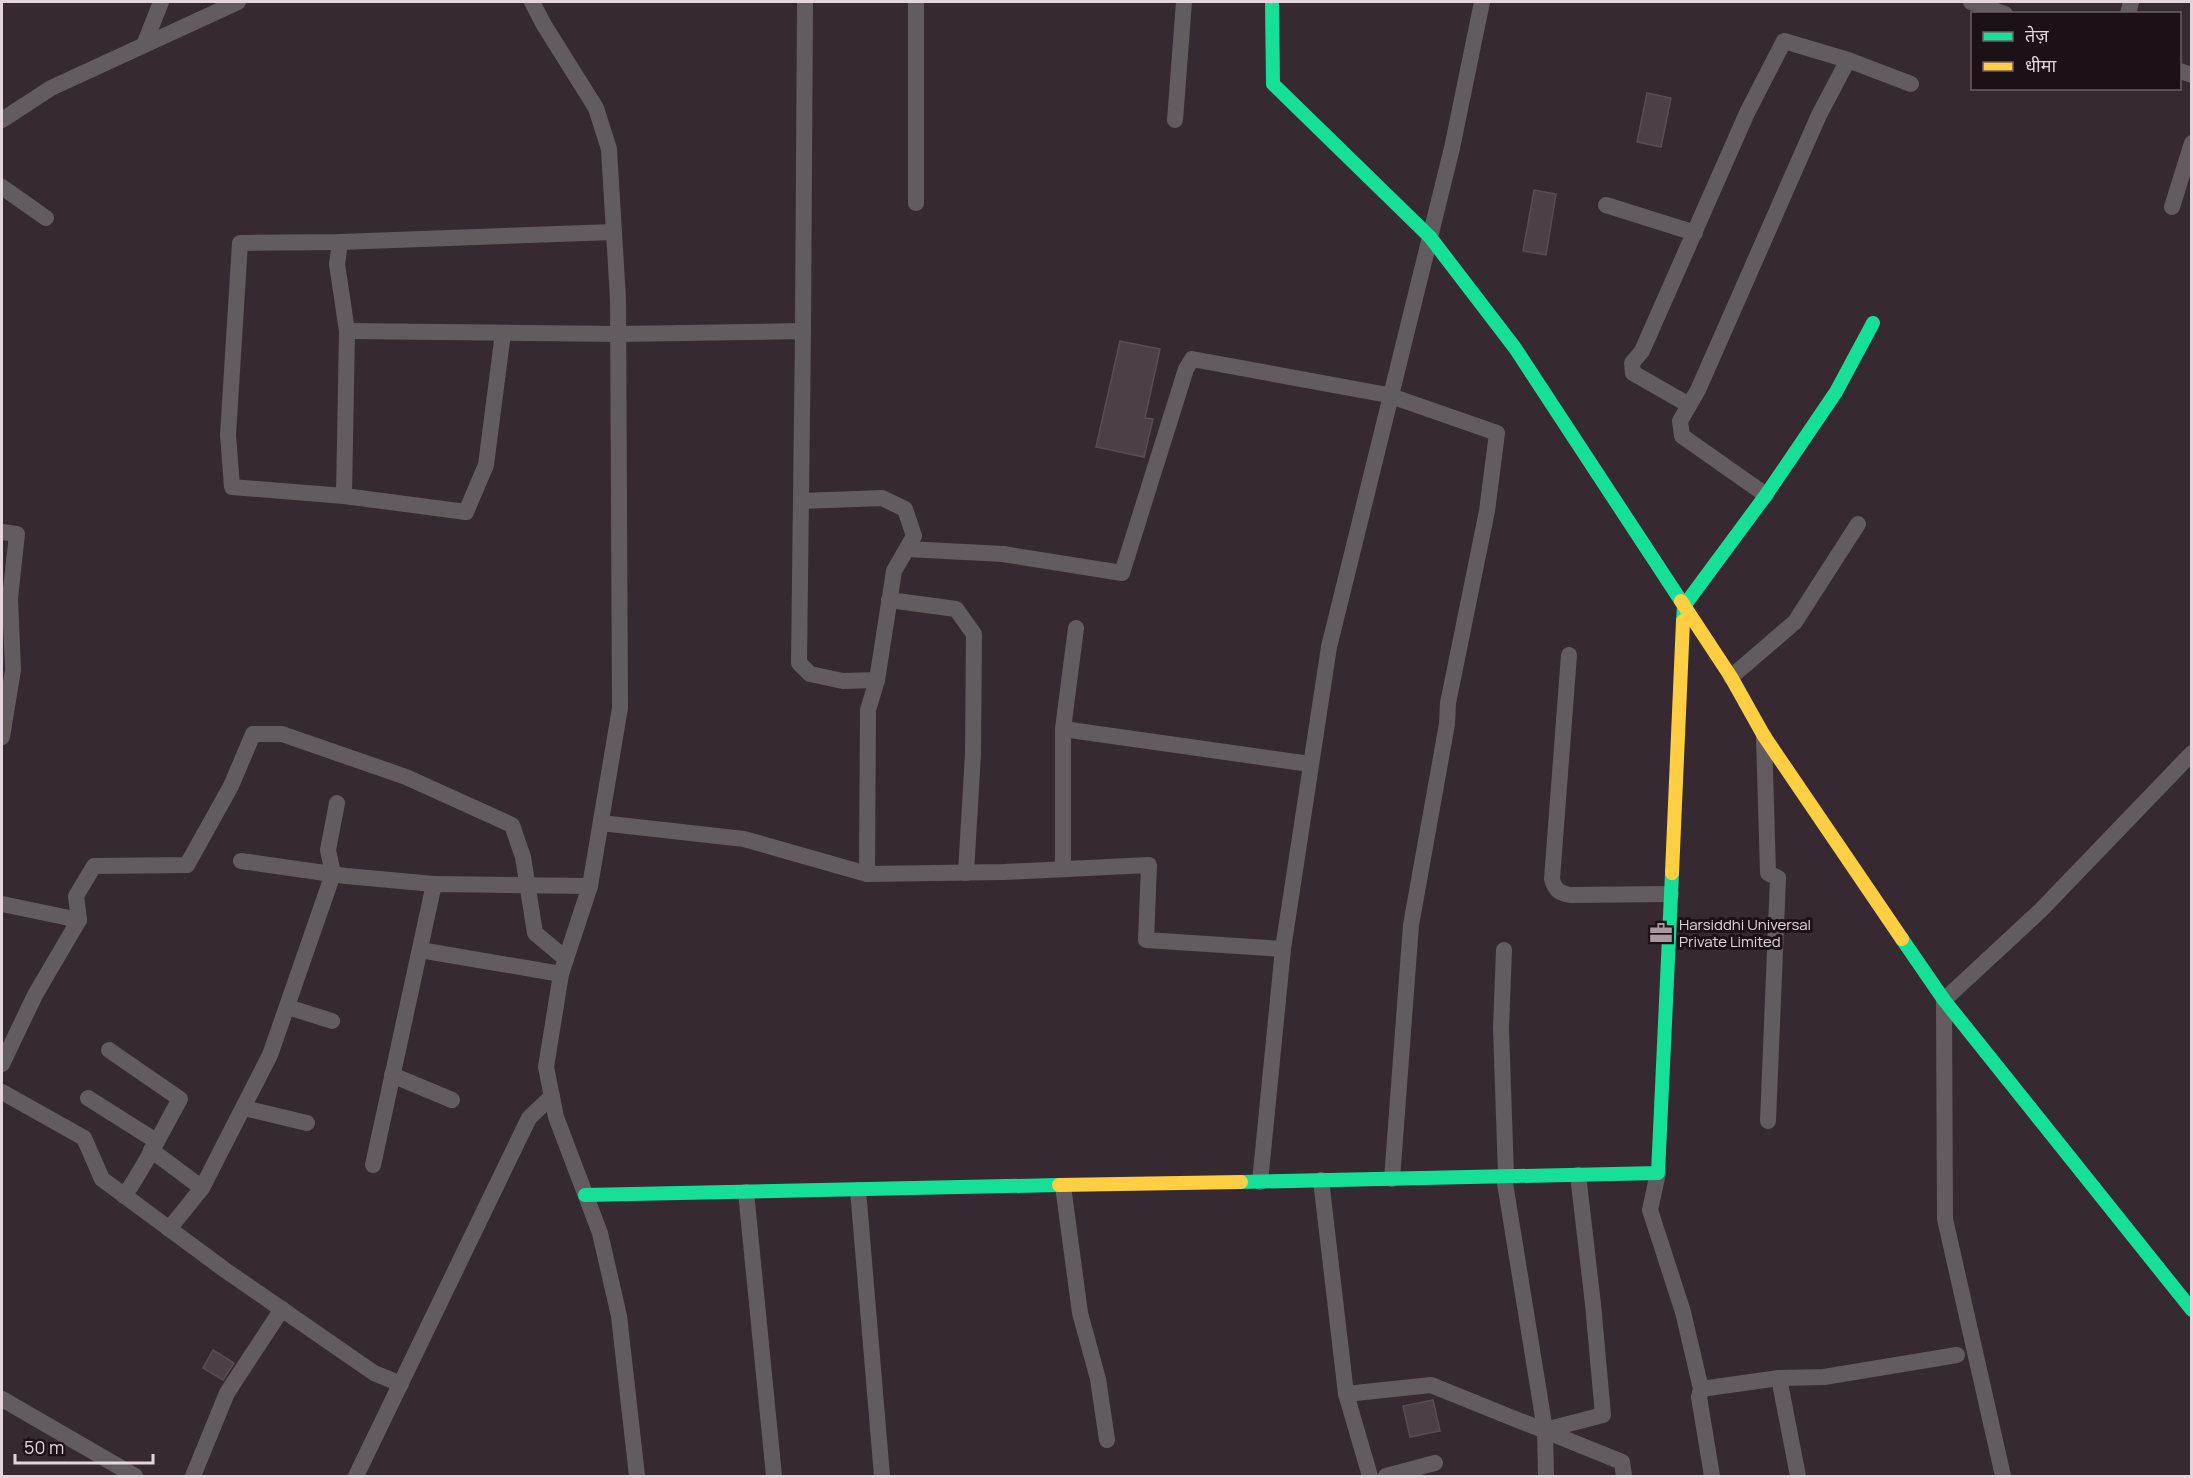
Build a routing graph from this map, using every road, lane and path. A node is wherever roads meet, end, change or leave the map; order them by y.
1 (161, 2) edge
2 (238, 2) edge
3 (532, 2) edge
4 (804, 2) edge
5 (916, 2) edge
6 (1184, 2) edge
7 (1272, 2) edge
8 (1482, 2) edge
9 (1971, 2) edge
10 (1999, 12) edge
11 (144, 45) junction
12 (1848, 60) junction
13 (1911, 84) dead end
14 (2, 120) edge
15 (1175, 120) dead end
16 (2192, 143) edge
17 (2, 187) edge
18 (916, 202) dead end
19 (1606, 205) dead end
20 (2172, 207) dead end
21 (46, 218) dead end
22 (614, 232) junction
23 (1695, 233) junction
24 (1430, 237) junction
25 (340, 242) junction
26 (1873, 323) dead end
27 (347, 331) junction
28 (803, 331) junction
29 (503, 333) junction
30 (619, 334) junction
31 (1391, 396) junction
32 (1689, 405) junction
33 (1766, 495) junction
34 (344, 496) junction
35 (801, 501) junction
36 (1858, 524) dead end
37 (2, 532) edge
38 (907, 549) junction
39 (889, 600) junction
40 (1684, 606) junction
41 (1076, 628) dead end
42 (1569, 655) dead end
43 (1731, 677) junction
44 (877, 680) junction
45 (1063, 729) junction
46 (1764, 736) junction
47 (2, 737) edge
48 (2192, 753) edge
49 (1310, 764) junction
50 (337, 803) dead end
51 (601, 823) junction
52 (241, 861) dead end
53 (1063, 869) junction
54 (966, 873) junction
55 (333, 874) junction
56 (867, 874) junction
57 (434, 884) junction
58 (528, 885) junction
59 (590, 886) junction
60 (1671, 894) junction
61 (2, 903) edge
62 (79, 920) junction
63 (1283, 949) junction
64 (420, 950) junction
65 (1504, 950) dead end
66 (563, 966) junction
67 (1944, 1000) junction
68 (288, 1007) junction
69 (332, 1021) dead end
70 (109, 1050) dead end
71 (2, 1064) edge
72 (392, 1075) junction
73 (2, 1092) edge
74 (552, 1096) junction
75 (88, 1098) dead end
76 (452, 1100) dead end
77 (244, 1108) junction
78 (1768, 1121) dead end
79 (307, 1123) dead end
80 (154, 1146) junction
81 (373, 1165) dead end
82 (1658, 1173) junction
83 (1578, 1175) junction
84 (1505, 1177) junction
85 (1392, 1179) junction
86 (1321, 1180) junction
87 (1260, 1182) junction
88 (1063, 1186) junction
89 (202, 1188) junction
90 (858, 1190) junction
91 (747, 1192) junction
92 (124, 1196) junction
93 (585, 1196) junction
94 (169, 1229) junction
95 (282, 1309) junction
96 (2192, 1310) edge
97 (1957, 1355) dead end
98 (1779, 1378) junction
99 (401, 1384) junction
100 (1701, 1389) junction
101 (1346, 1394) junction
102 (2, 1399) edge
103 (1545, 1430) junction
104 (1107, 1440) dead end
105 (1435, 1463) dead end
106 (135, 1476) edge
107 (193, 1476) edge
108 (356, 1476) edge
109 (637, 1476) edge
110 (774, 1476) edge
111 (882, 1476) edge
112 (1370, 1476) edge
113 (1386, 1476) edge
114 (1546, 1476) edge
115 (1624, 1476) edge
116 (1712, 1476) edge
117 (1798, 1476) edge
118 (2002, 1476) edge

1 - 11 street
2 - 11 street
3 - 22 street
4 - 28 street
5 - 18 street
6 - 15 street
7 - 24 street
8 - 24 street
9 - 10 street
11 - 14 street
12 - 13 street
12 - 23 street
12 - 32 street
16 - 20 street
17 - 21 street
19 - 23 street
22 - 25 street
22 - 30 street
23 - 32 street
24 - 31 street
24 - 40 street
25 - 27 street
25 - 34 street
26 - 33 street
27 - 29 street
27 - 34 street
28 - 30 street
28 - 35 street
29 - 30 street
29 - 34 street
30 - 51 street
31 - 38 street
31 - 49 street
31 - 85 street
32 - 33 street
33 - 40 street
35 - 38 street
35 - 44 street
36 - 43 street
37 - 47 street
38 - 39 street
39 - 44 street
39 - 54 street
40 - 43 street
40 - 60 street
41 - 45 street
42 - 60 street
43 - 46 street
44 - 56 street
45 - 49 street
45 - 53 street
46 - 67 street
46 - 78 street
48 - 67 street
49 - 63 street
50 - 55 street
51 - 56 street
51 - 59 street
52 - 55 street
53 - 54 street
53 - 63 street
54 - 56 street
55 - 57 street
55 - 68 street
57 - 58 street
57 - 64 street
58 - 59 street
58 - 62 street
58 - 66 street
59 - 66 street
60 - 82 street
61 - 62 street
62 - 71 street
63 - 87 street
64 - 66 street
64 - 72 street
65 - 84 street
66 - 74 street
67 - 96 street
67 - 118 street
68 - 69 street
68 - 77 street
70 - 80 street
72 - 76 street
72 - 81 street
73 - 92 street
74 - 93 street
74 - 99 street
75 - 80 street
77 - 79 street
77 - 89 street
80 - 89 street
80 - 92 street
82 - 83 street
82 - 100 street
83 - 84 street
83 - 103 street
84 - 85 street
84 - 103 street
85 - 86 street
86 - 87 street
86 - 101 street
87 - 88 street
88 - 90 street
88 - 104 street
89 - 94 street
90 - 91 street
90 - 111 street
91 - 93 street
91 - 110 street
92 - 94 street
93 - 109 street
94 - 95 street
95 - 99 street
95 - 107 street
97 - 98 street
98 - 100 street
98 - 117 street
99 - 108 street
100 - 116 street
101 - 103 street
101 - 112 street
102 - 106 street
103 - 114 street
103 - 115 street
105 - 113 street

